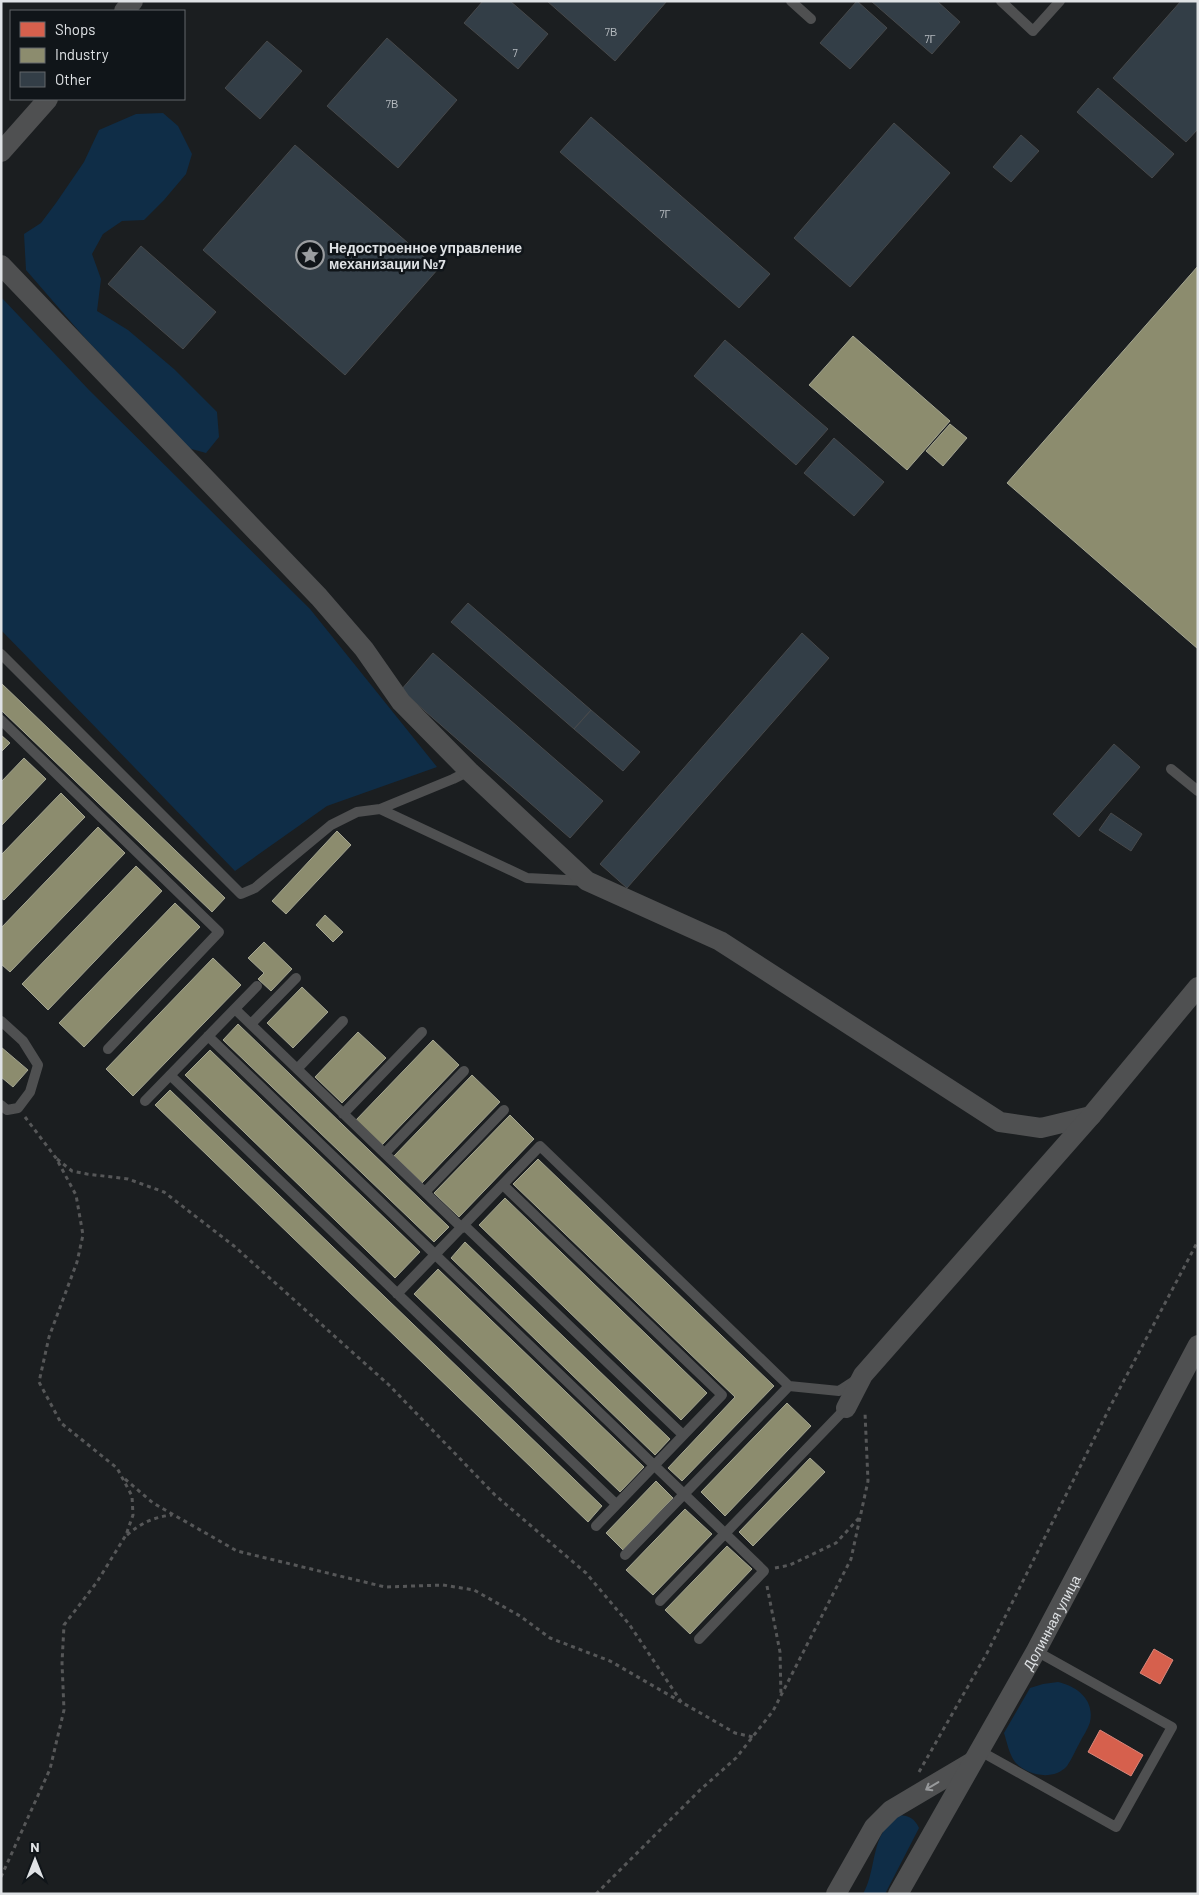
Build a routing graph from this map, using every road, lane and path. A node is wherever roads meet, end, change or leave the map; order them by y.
1 (791, 1) edge
2 (1001, 1) edge
3 (1060, 1) edge
4 (811, 19) dead end
5 (47, 100) edge
6 (1, 152) edge
7 (1, 265) edge
8 (1, 654) edge
9 (1, 720) edge
10 (1171, 769) dead end
11 (469, 771) junction
12 (1198, 791) edge
13 (380, 809) junction
14 (587, 881) junction
15 (296, 978) dead end
16 (257, 986) dead end
17 (1198, 987) edge
18 (235, 1009) junction
19 (1, 1021) edge
20 (343, 1021) dead end
21 (251, 1024) junction
22 (422, 1032) dead end
23 (208, 1036) junction
24 (108, 1049) dead end
25 (297, 1069) junction
26 (464, 1071) dead end
27 (170, 1076) junction
28 (145, 1102) dead end
29 (1, 1105) edge
30 (18, 1108) junction
31 (504, 1110) dead end
32 (343, 1114) junction
33 (1091, 1116) junction
34 (385, 1154) junction
35 (56, 1158) junction
36 (503, 1185) junction
37 (425, 1192) junction
38 (463, 1226) junction
39 (1198, 1241) edge
40 (435, 1255) junction
41 (398, 1294) junction
42 (1198, 1345) edge
43 (864, 1375) junction
44 (789, 1386) junction
45 (846, 1408) joint
46 (683, 1435) junction
47 (654, 1465) junction
48 (122, 1478) junction
49 (866, 1493) junction
50 (684, 1494) junction
51 (616, 1504) junction
52 (173, 1515) junction
53 (596, 1526) dead end
54 (725, 1534) junction
55 (126, 1535) junction
56 (625, 1556) dead end
57 (764, 1571) junction
58 (660, 1601) dead end
59 (699, 1639) dead end
60 (1036, 1651) junction
61 (781, 1696) junction
62 (682, 1703) junction
63 (752, 1737) junction
64 (977, 1756) junction
65 (915, 1779) dead end
66 (1, 1876) edge
67 (596, 1894) edge
68 (836, 1894) edge
69 (898, 1894) edge

1 - 4 lane
2 - 3 lane
5 - 6 street
7 - 11 street
8 - 13 lane
9 - 24 lane
10 - 12 lane
11 - 13 lane
11 - 14 street
13 - 14 lane
14 - 33 street
15 - 21 lane
16 - 18 lane
17 - 33 street
18 - 21 lane
18 - 23 lane
19 - 30 lane
20 - 25 lane
21 - 25 lane
22 - 32 lane
23 - 27 lane
23 - 40 lane
25 - 32 lane
26 - 34 lane
27 - 28 lane
27 - 41 lane
29 - 30 lane
30 - 35 path
31 - 37 lane
32 - 34 lane
33 - 43 street
34 - 37 lane
35 - 48 path
35 - 62 path
36 - 38 lane
36 - 44 lane
36 - 46 lane
37 - 38 lane
38 - 40 lane
38 - 46 lane
39 - 65 path
40 - 41 lane
40 - 47 lane
41 - 51 lane
42 - 60 street, Долинная улица
43 - 44 lane
43 - 45 street
43 - 49 path
44 - 50 lane
45 - 54 lane
46 - 47 lane
47 - 50 lane
47 - 51 lane
48 - 52 path
48 - 55 path
49 - 57 path
49 - 61 path
50 - 54 lane
50 - 56 lane
51 - 53 lane
52 - 55 path
52 - 62 path
54 - 57 lane
54 - 58 lane
55 - 66 path
57 - 59 lane
57 - 61 path
60 - 64 street, Долинная улица
60 - 64 lane
61 - 63 path
62 - 63 path
63 - 67 path
64 -> 68 street
64 - 69 street, Долинная улица

